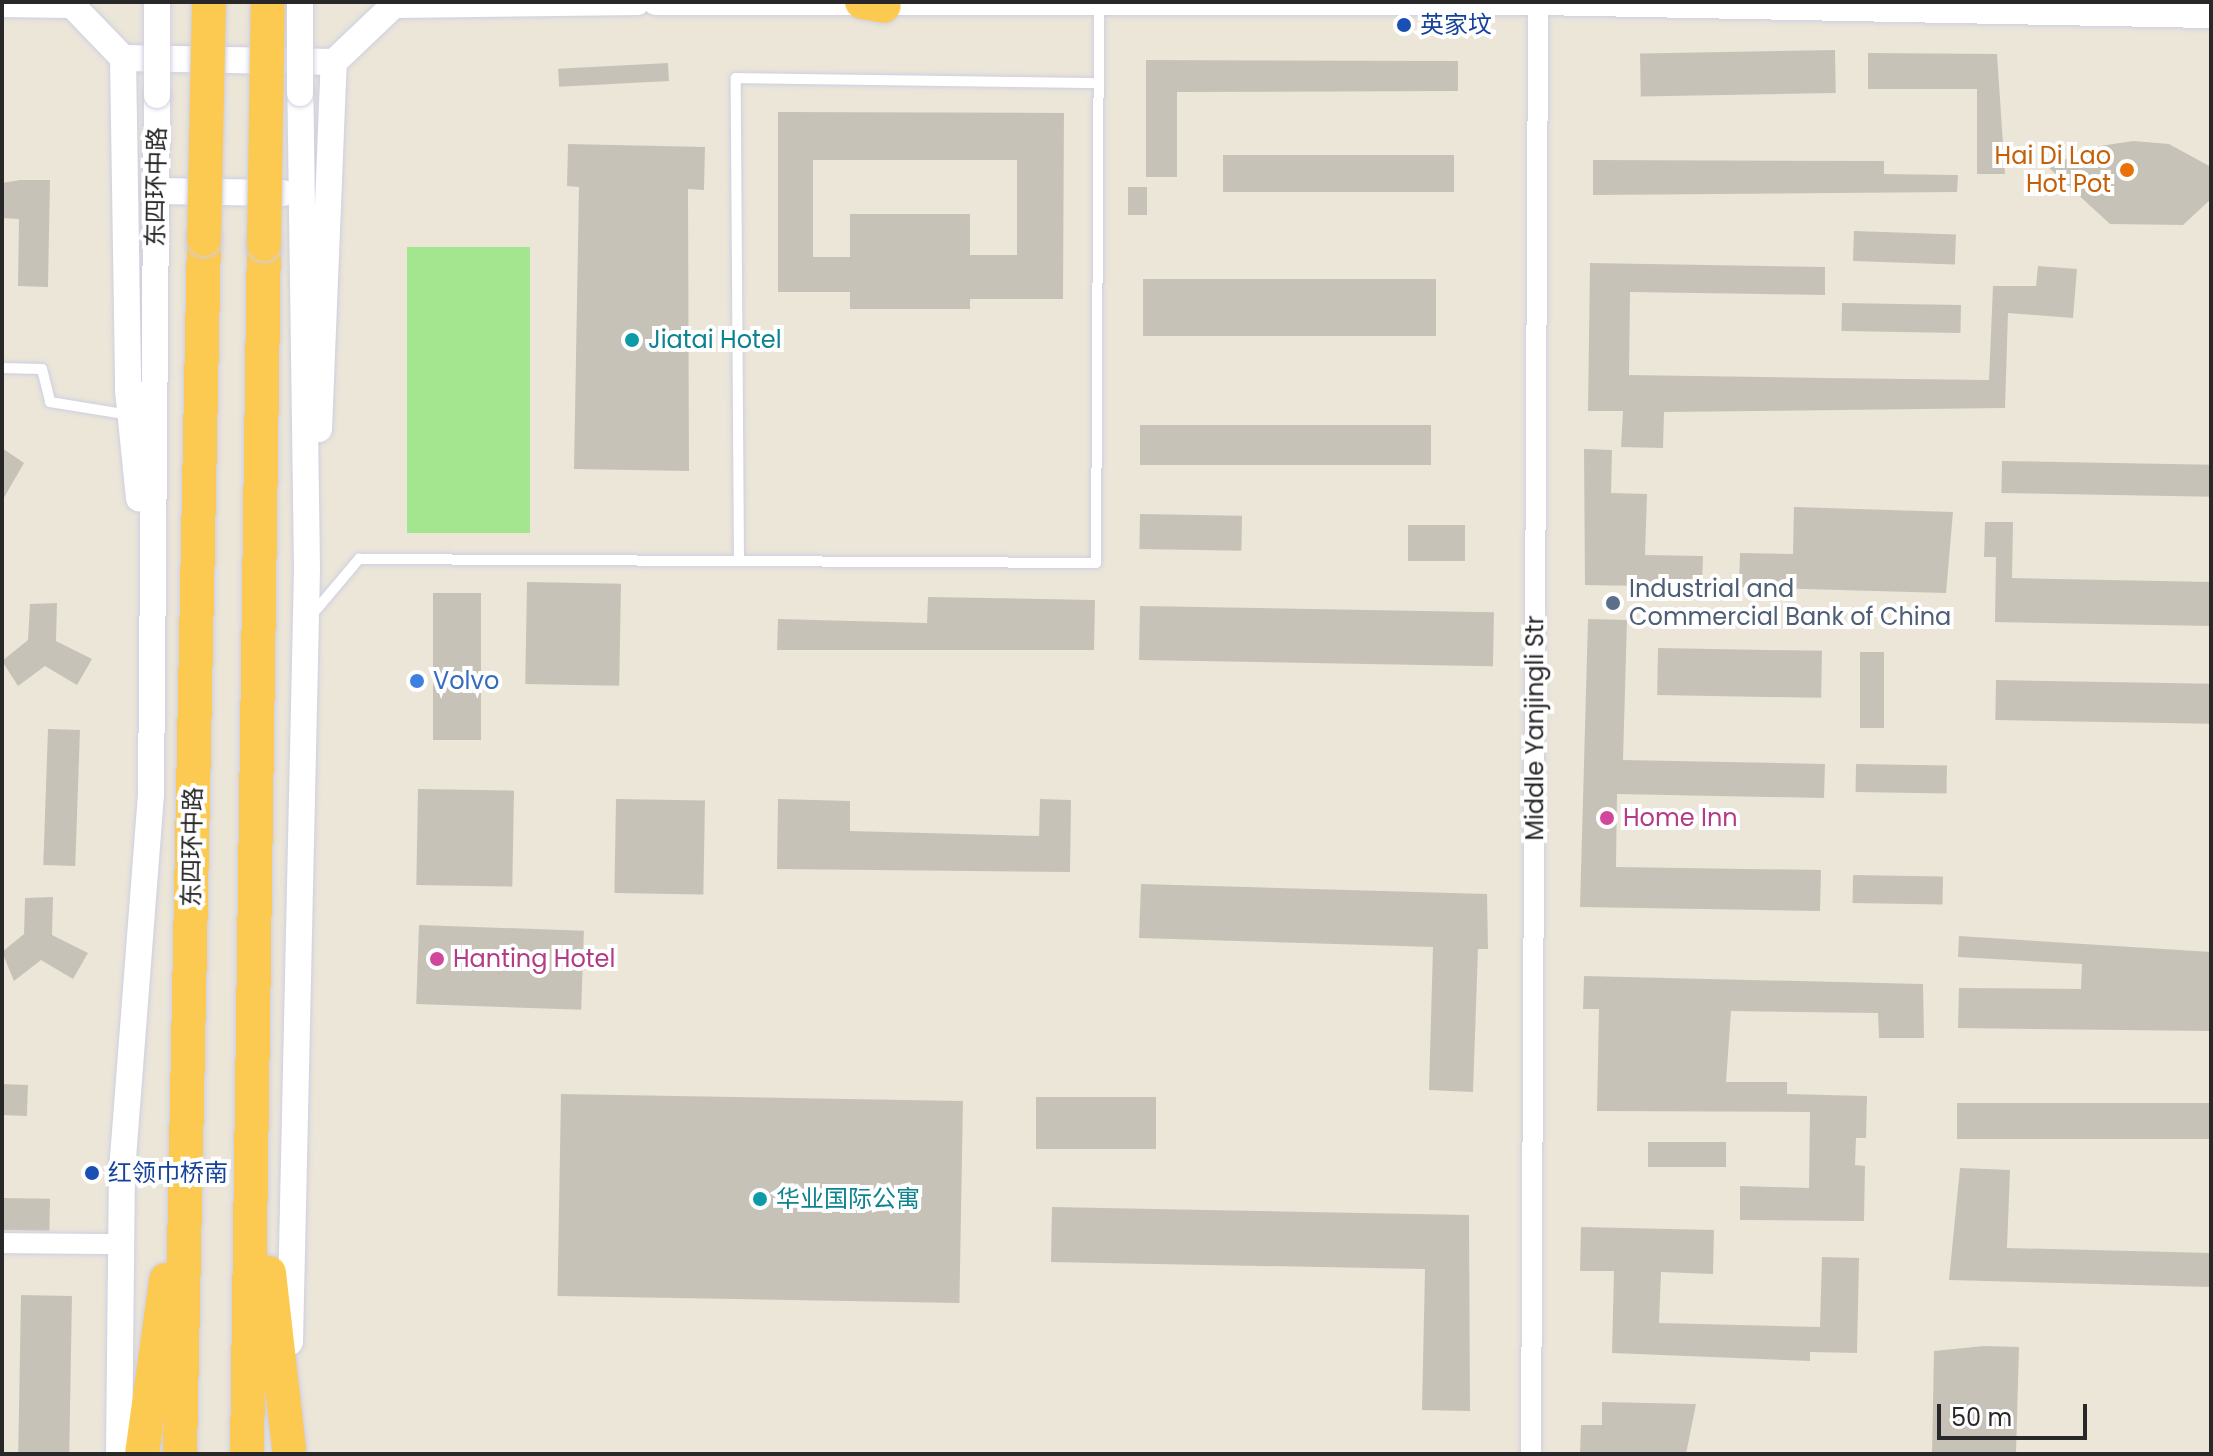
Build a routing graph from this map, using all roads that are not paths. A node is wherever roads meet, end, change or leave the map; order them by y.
1 (157, 2) edge
2 (209, 2) edge
3 (268, 2) edge
4 (300, 2) edge
5 (637, 2) edge
6 (656, 2) edge
7 (1538, 2) edge
8 (69, 3) edge
9 (397, 3) edge
10 (2, 4) edge
11 (873, 4) edge
12 (1099, 5) junction
13 (2211, 15) edge
14 (123, 58) junction
15 (334, 62) junction
16 (1099, 83) junction
17 (155, 191) junction
18 (298, 194) junction
19 (2, 368) edge
20 (131, 415) junction
21 (739, 561) junction
22 (307, 568) junction
23 (306, 622) junction
24 (152, 661) junction
25 (255, 1147) junction
26 (186, 1149) junction
27 (2, 1243) edge
28 (123, 1244) junction
29 (289, 1451) edge
30 (119, 1454) edge
31 (142, 1454) edge
32 (180, 1454) edge
33 (247, 1454) edge
34 (1531, 1454) edge

1 - 17 street, 东四环中路, bridge
2 - 26 highway, 东四环中路, bridge
3 - 25 highway, bridge
4 - 18 street, bridge
5 - 9 street
6 - 11 street
7 - 12 street
7 - 13 street
7 - 34 street, Middle Yanjingli Str
8 - 10 street
8 - 14 street
9 - 15 street
11 - 12 street
12 - 16 lane
14 - 15 street
14 - 20 street, 东四环中路
15 - 22 street
16 - 21 lane
16 - 21 lane
17 - 18 street
17 - 24 street, 东四环中路
18 - 22 street
19 - 20 lane
20 - 24 street, 东四环中路
21 - 23 lane
22 - 23 street
23 - 29 street
24 - 28 street, 东四环中路
25 - 29 highway
25 - 33 highway
26 - 31 highway
26 - 32 highway, 东四环中路
27 - 28 street
28 - 30 street, 东四环中路

